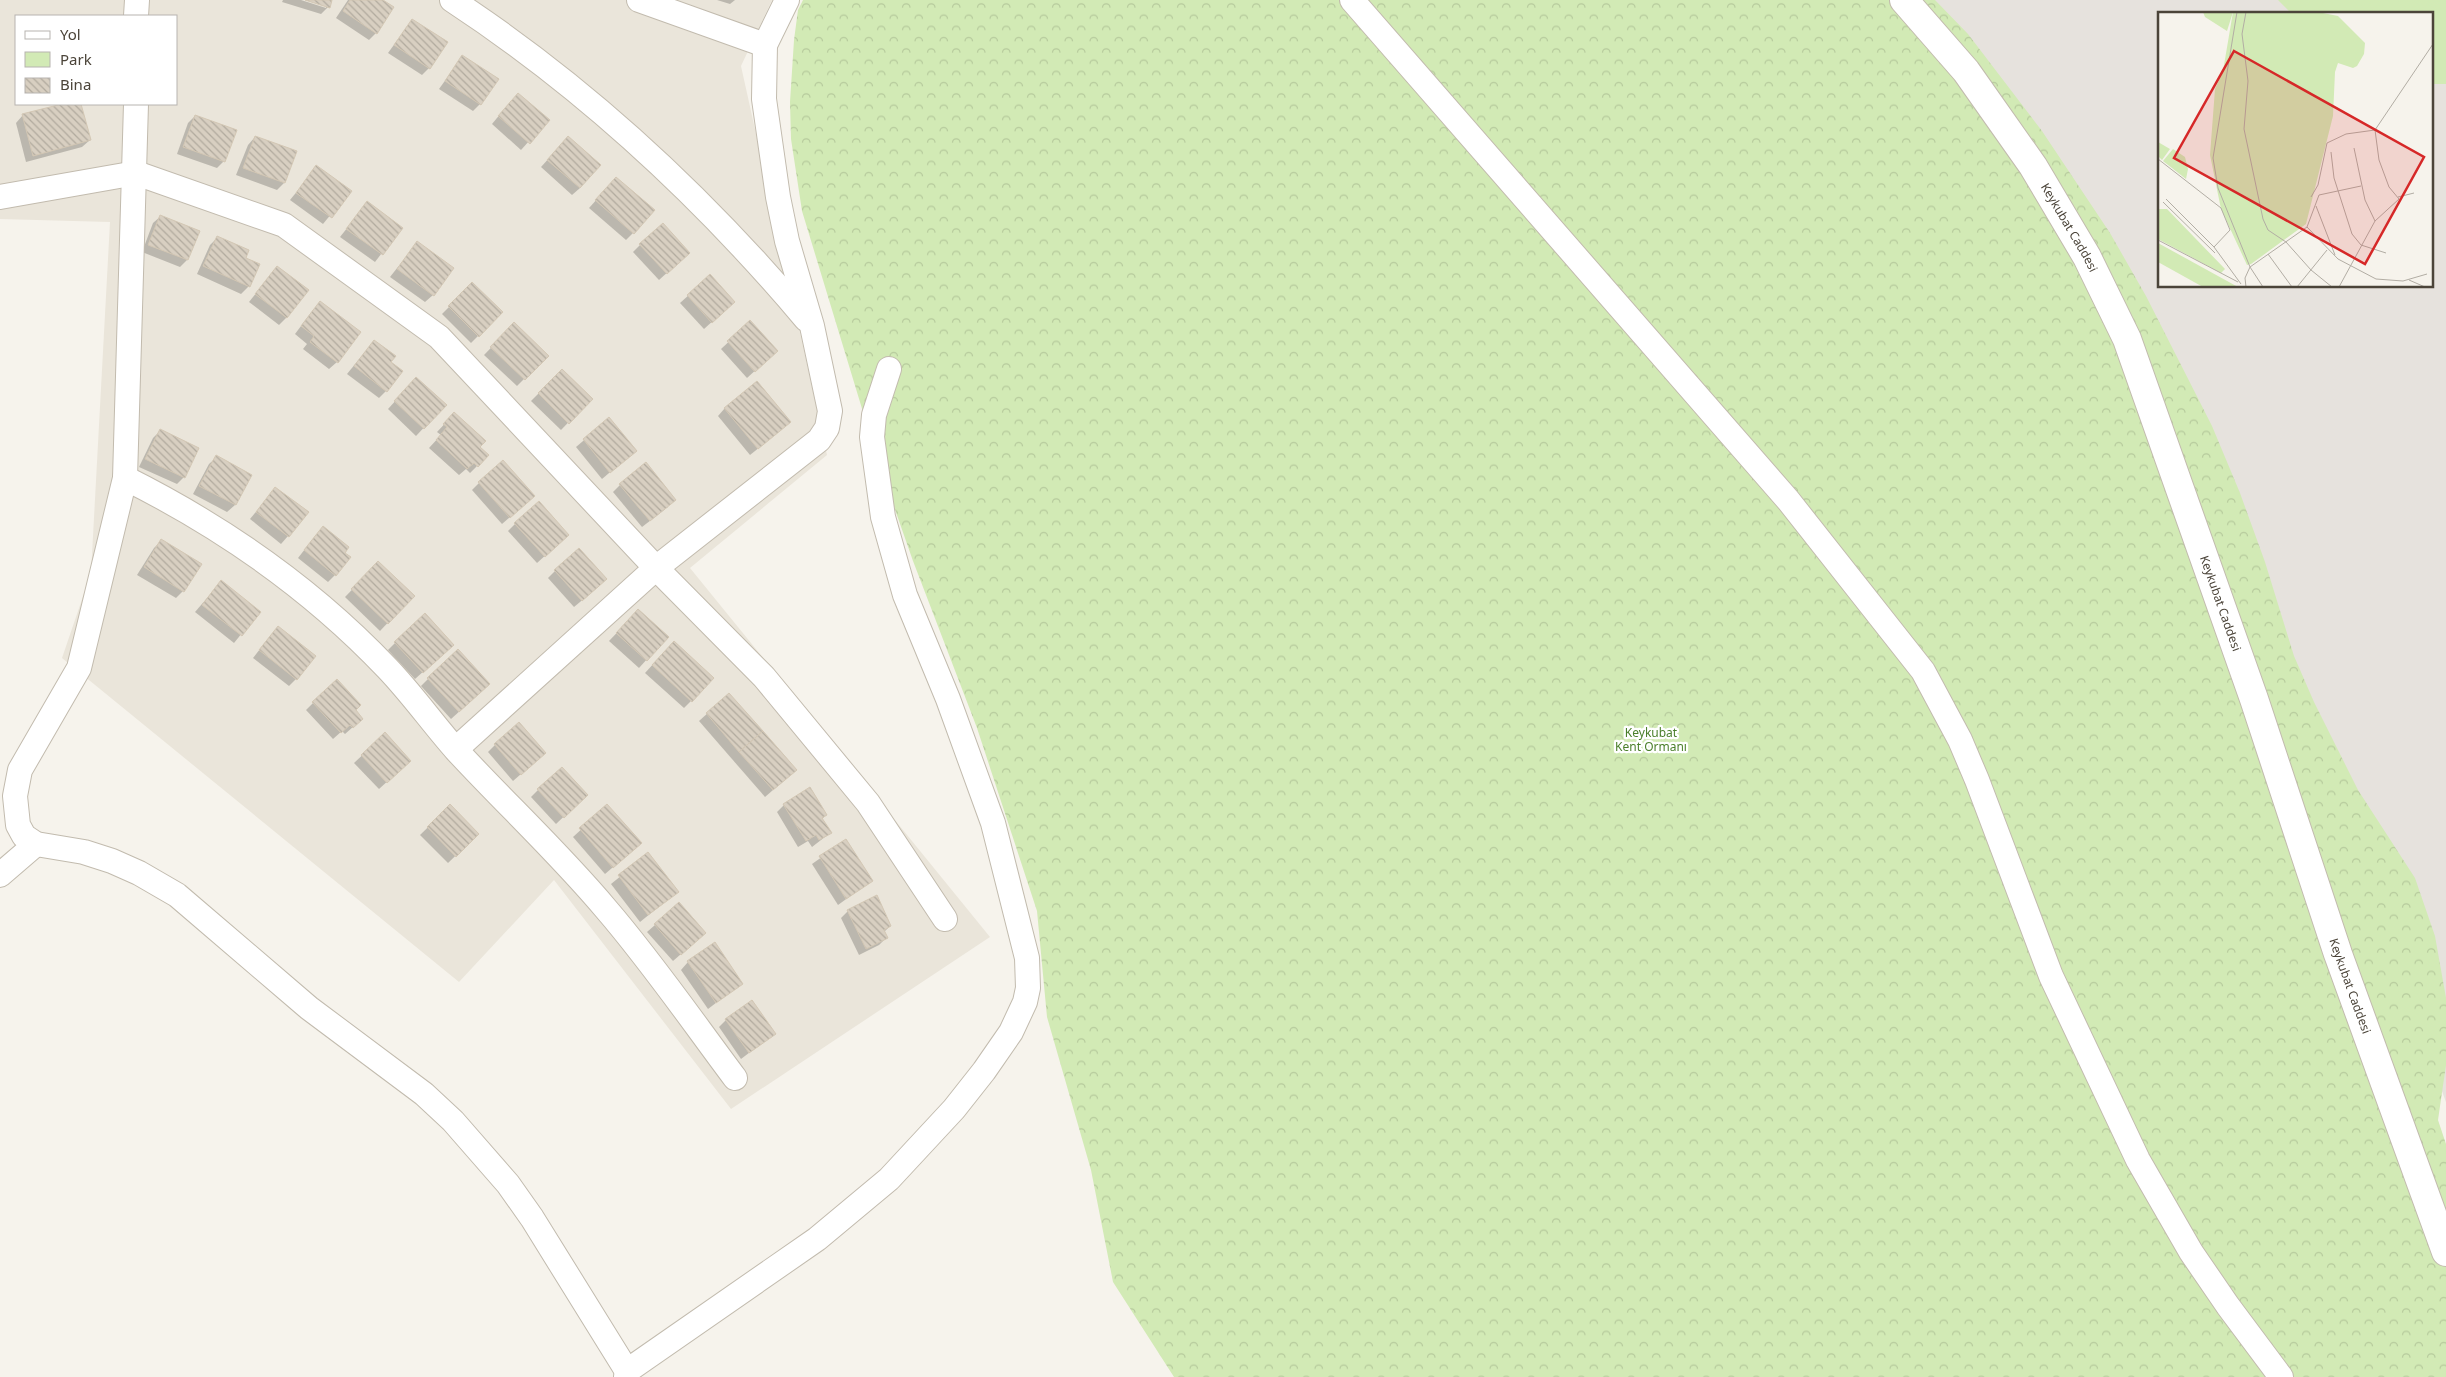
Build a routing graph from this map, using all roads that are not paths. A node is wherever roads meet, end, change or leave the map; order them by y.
1 (137, 0) edge
2 (452, 0) edge
3 (639, 0) edge
4 (787, 0) edge
5 (1352, 0) edge
6 (1904, 0) edge
7 (136, 15) edge
8 (765, 45) junction
9 (136, 105) edge
10 (136, 173) junction
11 (0, 198) edge
12 (812, 326) junction
13 (888, 369) dead end
14 (125, 478) junction
15 (656, 568) junction
16 (456, 749) junction
17 (36, 844) junction
18 (0, 875) edge
19 (945, 919) dead end
20 (735, 1078) dead end
21 (2446, 1252) edge
22 (626, 1374) edge
23 (2281, 1377) edge

1 - 7 street
2 - 12 street
3 - 8 street
4 - 8 street
5 - 23 street
6 - 21 street, Keykubat Caddesi
8 - 12 street
9 - 10 street
10 - 11 street
10 - 14 street
10 - 15 street
12 - 15 street
13 - 22 street
14 - 16 street
14 - 17 street
15 - 16 street
15 - 19 street
16 - 20 street
17 - 18 street
17 - 22 street

